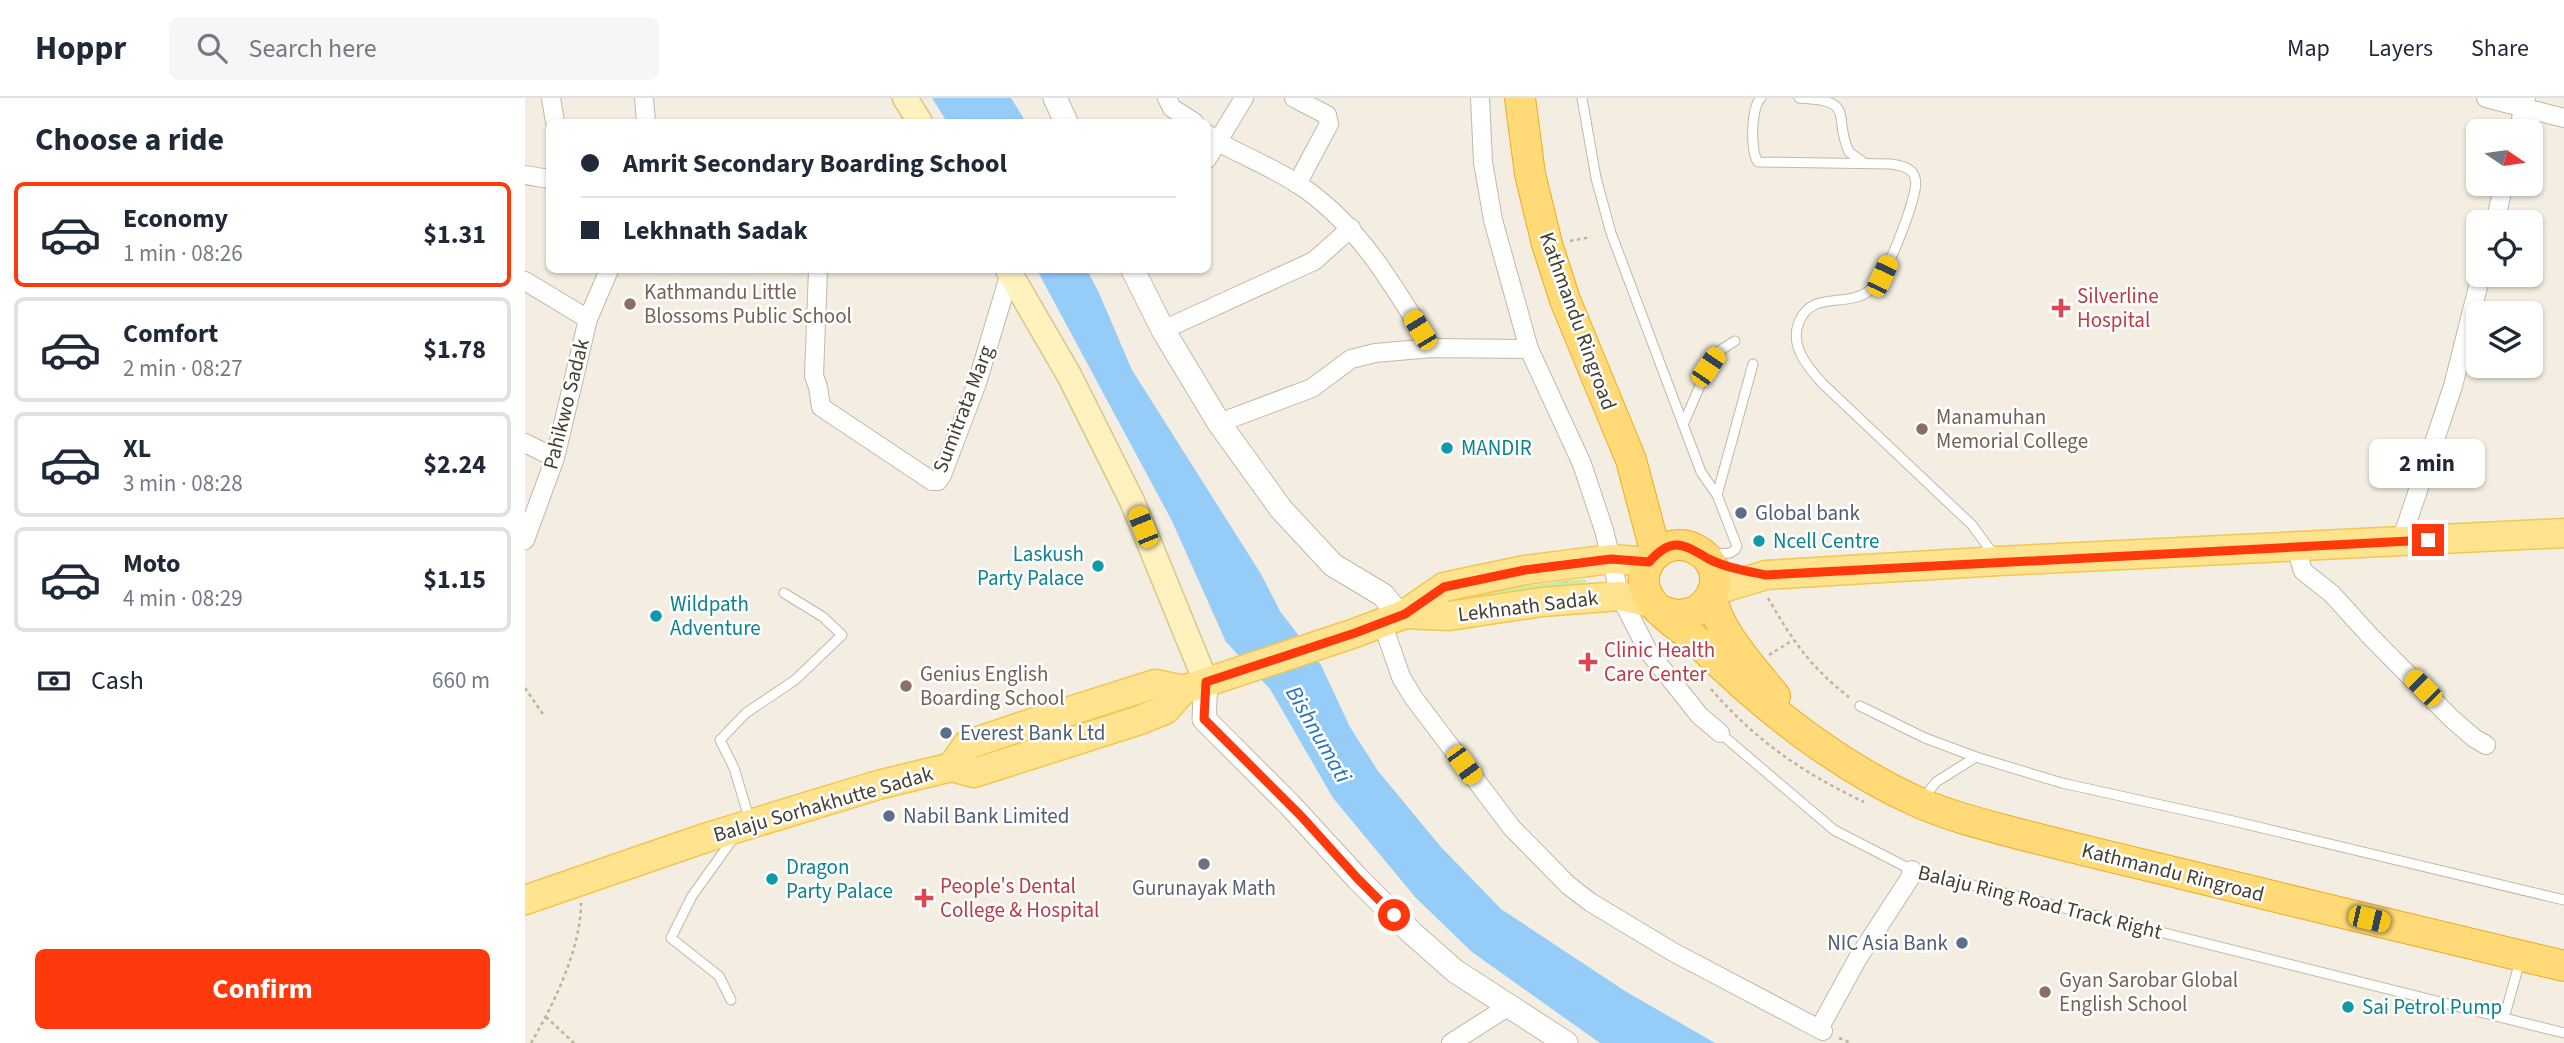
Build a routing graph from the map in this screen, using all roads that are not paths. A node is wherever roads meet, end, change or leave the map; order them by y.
1 (551, 98) edge
2 (644, 98) edge
3 (905, 98) edge
4 (1055, 98) edge
5 (1167, 98) edge
6 (1244, 98) edge
7 (1294, 98) edge
8 (1480, 98) edge
9 (1520, 98) edge
10 (1582, 98) edge
11 (1761, 98) edge
12 (1799, 98) edge
13 (2486, 98) edge
14 (2525, 103) edge
15 (2564, 118) edge
16 (554, 119) edge
17 (646, 119) edge
18 (918, 119) edge
19 (1065, 119) edge
20 (1189, 119) edge
21 (1213, 138) edge
22 (1865, 163) junction
23 (525, 175) edge
24 (546, 178) edge
25 (1297, 184) junction
26 (1351, 228) junction
27 (608, 273) edge
28 (818, 273) edge
29 (1008, 273) edge
30 (1010, 273) edge
31 (1134, 273) edge
32 (525, 281) edge
33 (2478, 287) edge
34 (588, 319) junction
35 (1163, 330) junction
36 (1735, 341) dead end
37 (1432, 348) junction
38 (1529, 349) junction
39 (1753, 365) dead end
40 (1219, 423) junction
41 (1683, 425) junction
42 (525, 443) edge
43 (555, 458) junction
44 (1631, 460) junction
45 (1717, 495) junction
46 (529, 518) edge
47 (2564, 533) edge
48 (525, 540) edge
49 (2401, 541) junction
50 (2296, 548) junction
51 (1702, 554) junction
52 (1652, 558) junction
53 (1611, 559) junction
54 (1999, 561) junction
55 (1766, 575) junction
56 (785, 593) dead end
57 (1712, 593) junction
58 (1620, 596) junction
59 (1655, 607) junction
60 (1396, 617) junction
61 (1195, 686) junction
62 (1860, 706) road end
63 (1801, 730) junction
64 (1720, 733) joint
65 (2486, 745) dead end
66 (1976, 757) junction
67 (1920, 803) junction
68 (746, 825) junction
69 (1912, 870) junction
70 (525, 900) edge
71 (2564, 900) edge
72 (2521, 956) junction
73 (2564, 966) edge
74 (731, 1000) dead end
75 (1509, 1006) junction
76 (2504, 1018) junction
77 (2564, 1033) edge
78 (1451, 1043) edge
79 (1566, 1043) edge

1 - 16 street
2 - 17 street
3 - 18 main road
4 - 19 street
5 - 20 street
6 - 21 street
7 - 25 street
8 - 38 street, Balaju Ring Road Track Right
9 - 44 highway, Kathmandu Ringroad
10 - 41 lane
11 - 22 lane
12 - 22 lane
13 - 14 street
14 - 15 street
21 - 25 street
22 - 54 lane
23 - 24 street
25 - 26 street
26 - 35 street
26 - 37 street
27 - 34 street, Pahikwo Sadak
28 - 29 street, Sumitrata Marg
30 - 61 main road
31 - 35 street
32 - 34 street
33 - 49 street
34 - 43 street, Pahikwo Sadak
35 - 40 street
36 - 41 lane
37 - 38 street
37 - 40 street
38 - 53 street, Balaju Ring Road Track Right
39 - 45 lane
40 - 60 street
41 - 45 lane
42 - 43 street
43 - 46 street, Pahikwo Sadak
44 - 51 highway, Kathmandu Ringroad
44 - 52 highway, Kathmandu Ringroad
45 - 51 lane
46 - 48 street, Pahikwo Sadak
47 - 49 main road
49 - 50 main road
50 - 54 main road
50 - 65 street
51 - 52 highway
51 - 55 main road
51 - 57 highway, Kathmandu Ringroad
52 - 53 main road, Lekhnath Sadak
52 - 59 highway, Kathmandu Ringroad
53 - 58 street, Balaju Ring Road Track Right
53 - 60 main road, Lekhnath Sadak
54 - 55 main road
55 - 57 main road
56 - 68 lane
57 - 59 highway
57 - 63 highway, Kathmandu Ringroad
58 - 59 main road, Lekhnath Sadak
58 - 60 main road, Lekhnath Sadak
58 - 64 street, Balaju Ring Road Track Right
59 - 63 highway, Kathmandu Ringroad
60 - 61 main road, Lekhnath Sadak
60 - 69 street
61 - 68 main road, Balaju Sorhakhutte Sadak
61 - 75 street
62 - 66 lane
63 - 67 highway, Kathmandu Ringroad
64 - 69 lane, Balaju Ring Road Track Right
66 - 67 lane
66 - 71 lane
67 - 72 highway, Kathmandu Ringroad
68 - 70 main road, Balaju Sorhakhutte Sadak
68 - 74 lane
69 - 76 lane, Balaju Ring Road Track Right
72 - 73 highway, Kathmandu Ringroad
72 - 76 lane
75 - 78 street
75 - 79 street
76 - 77 lane, Balaju Ring Road Track Right

